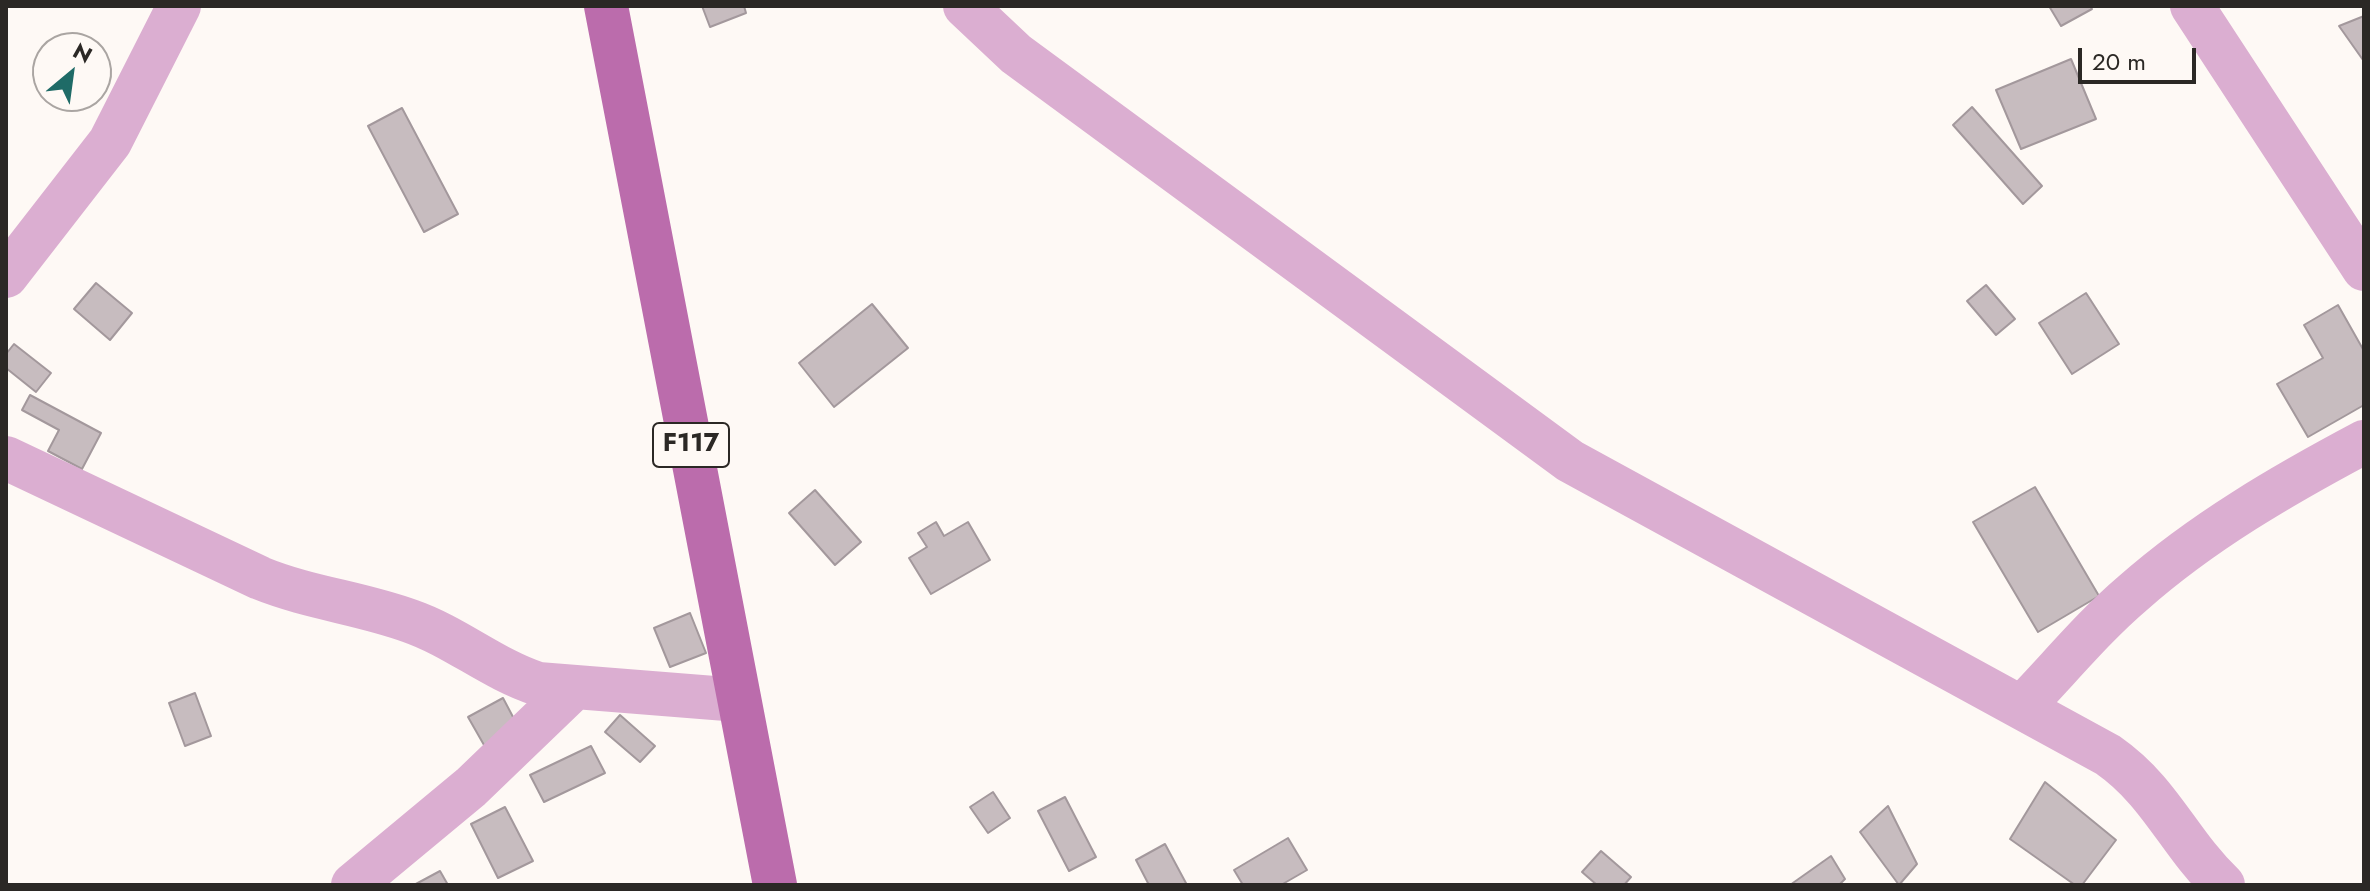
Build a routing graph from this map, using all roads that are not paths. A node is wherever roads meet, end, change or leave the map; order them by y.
1 (179, 6) edge
2 (606, 6) edge
3 (965, 6) edge
4 (2192, 6) edge
5 (2364, 269) edge
6 (6, 276) edge
7 (2364, 442) edge
8 (6, 458) edge
9 (575, 687) junction
10 (739, 700) junction
11 (2022, 707) junction
12 (353, 885) edge
13 (775, 885) edge
14 (2223, 885) edge

1 - 6 street
2 - 10 main road, F117
3 - 11 street
4 - 5 street
7 - 11 street
8 - 9 street
9 - 10 street
9 - 12 street
10 - 13 main road, F117
11 - 14 street

